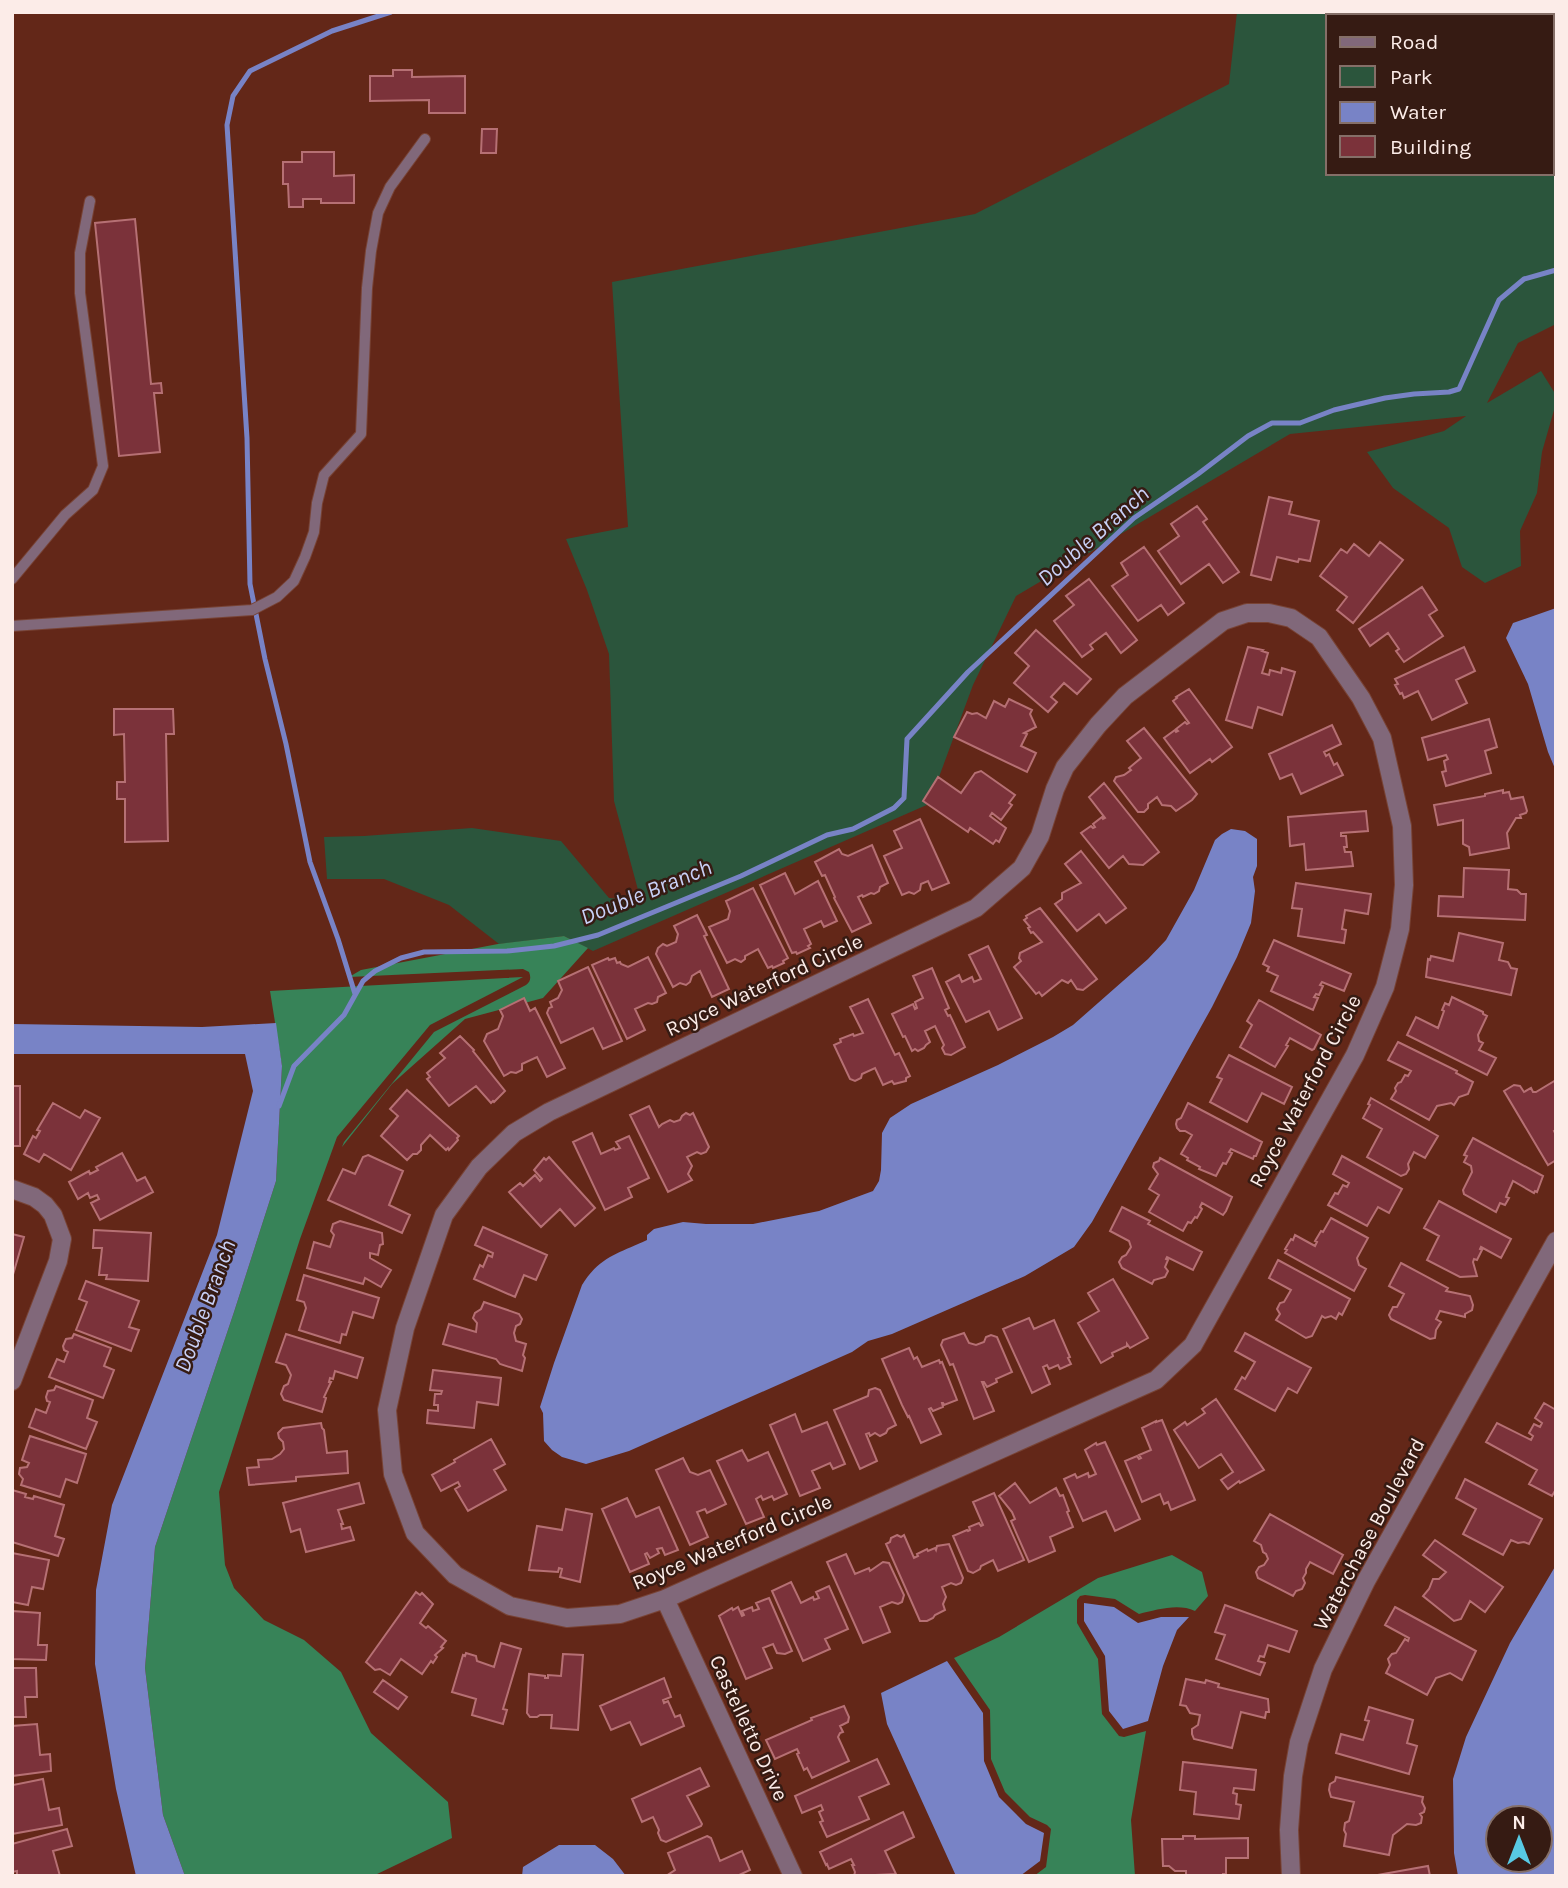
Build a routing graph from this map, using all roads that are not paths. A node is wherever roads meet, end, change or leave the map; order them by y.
1 (425, 139) dead end
2 (90, 201) dead end
3 (12, 579) edge
4 (12, 626) edge
5 (12, 1189) edge
6 (1556, 1241) edge
7 (12, 1381) edge
8 (664, 1599) junction
9 (1292, 1874) edge
10 (793, 1876) edge

1 - 4 lane
2 - 3 lane
5 - 7 street
6 - 9 street, Waterchase Boulevard
8 - 8 street, Royce Waterford Circle
8 - 10 street, Castelletto Drive

